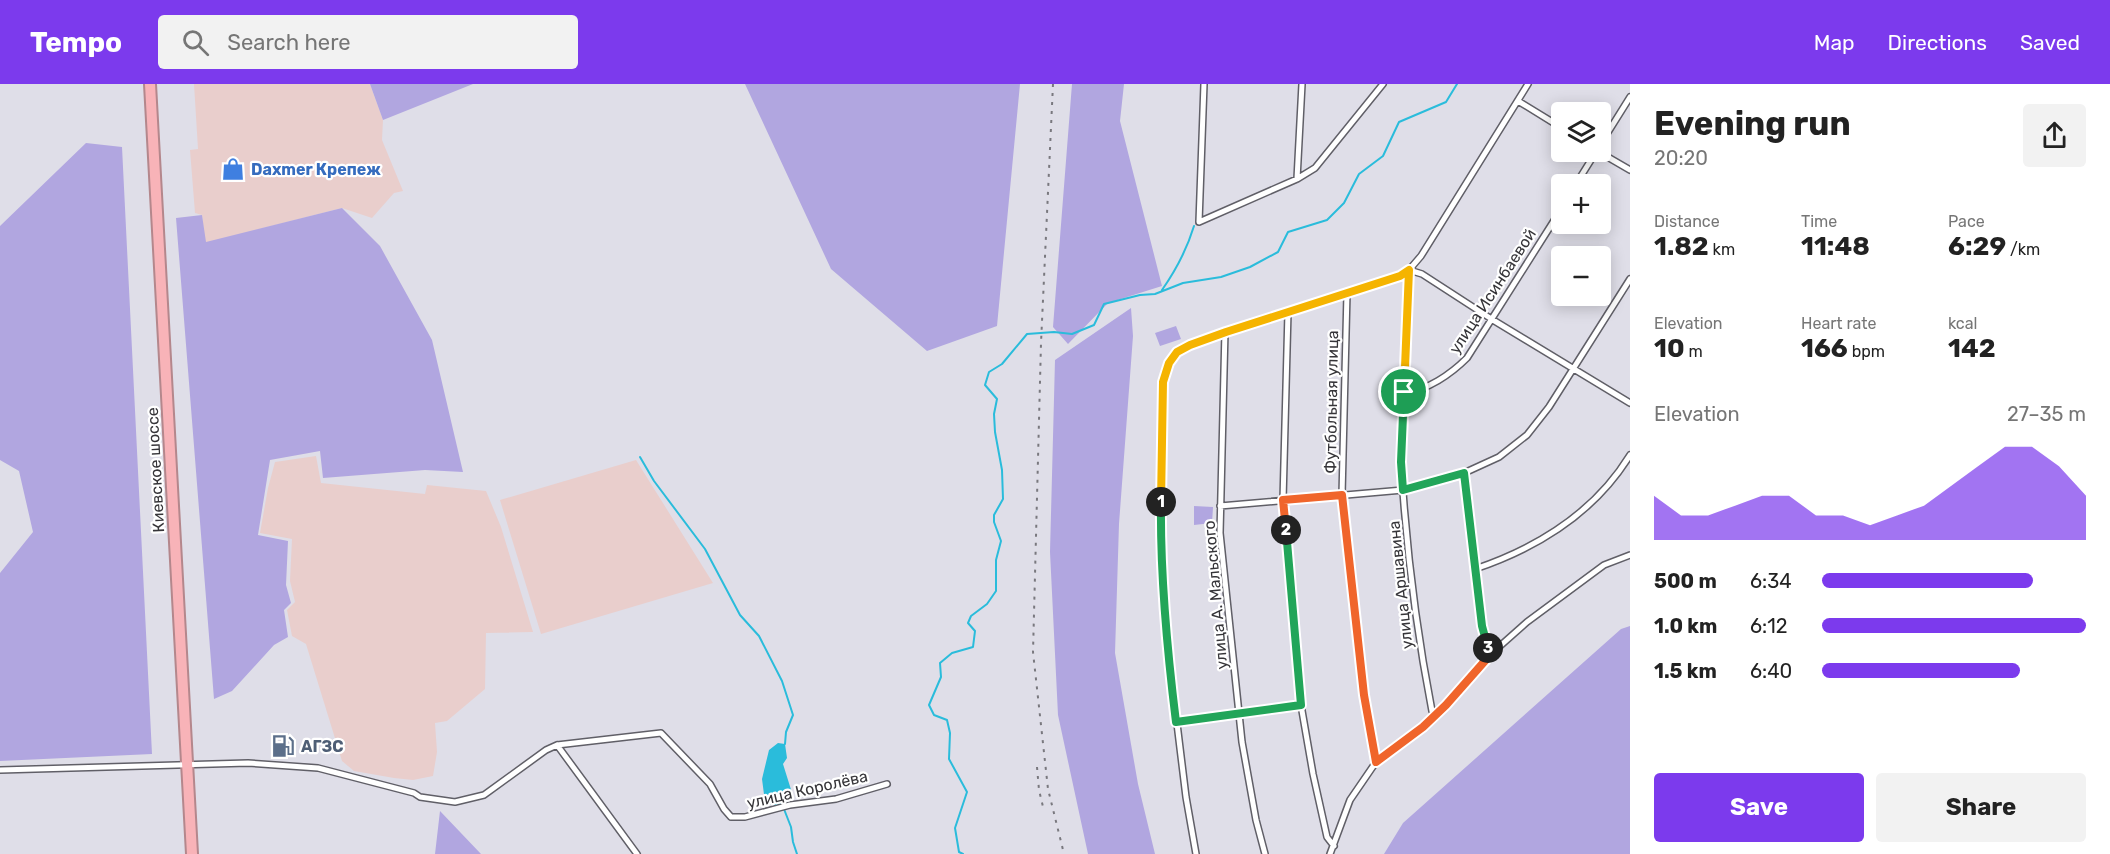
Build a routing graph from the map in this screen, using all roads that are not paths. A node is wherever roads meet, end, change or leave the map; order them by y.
1 (150, 84) edge
2 (1204, 84) edge
3 (1302, 84) edge
4 (1383, 84) edge
5 (1528, 84) edge
6 (1630, 97) edge
7 (1518, 101) junction
8 (1551, 121) edge
9 (1611, 127) edge
10 (1611, 160) edge
11 (1630, 170) edge
12 (1297, 179) junction
13 (1551, 226) edge
14 (1409, 270) junction
15 (1630, 279) edge
16 (1347, 293) junction
17 (1288, 312) junction
18 (1493, 320) junction
19 (1226, 332) junction
20 (1575, 368) junction
21 (1404, 392) junction
22 (1630, 403) edge
23 (1630, 455) edge
24 (1464, 473) junction
25 (1403, 490) junction
26 (1342, 495) junction
27 (1283, 500) junction
28 (1220, 506) junction
29 (1630, 555) edge
30 (1475, 569) junction
31 (1491, 654) junction
32 (1301, 705) junction
33 (1240, 712) junction
34 (1435, 716) junction
35 (1176, 722) junction
36 (557, 745) junction
37 (1376, 762) junction
38 (186, 764) junction
39 (0, 770) edge
40 (887, 784) dead end
41 (1334, 846) junction
42 (192, 854) edge
43 (637, 854) edge
44 (1196, 854) edge
45 (1265, 854) edge
46 (1330, 854) edge

1 - 38 highway, Киевское шоссе
2 - 12 street
3 - 12 street
4 - 12 street
5 - 7 street
6 - 9 street
7 - 8 street
7 - 14 street
10 - 11 street
13 - 18 street, улица Исинбаевой
14 - 16 street
14 - 18 street
14 - 21 street, улица Аршавина
15 - 20 street
16 - 17 street
16 - 26 street, Футбольная улица
17 - 19 street
17 - 27 street
18 - 20 street
18 - 21 street, улица Исинбаевой
19 - 28 street, улица А. Мальского
19 - 35 street
20 - 22 street
20 - 24 street
21 - 25 street, улица Аршавина
23 - 30 street
24 - 25 street
24 - 30 street
25 - 26 street
25 - 34 street, улица Аршавина
26 - 27 street
26 - 37 street, Футбольная улица
27 - 28 street
27 - 32 street
28 - 33 street, улица А. Мальского
29 - 31 street
30 - 31 street
31 - 34 street
32 - 33 street
32 - 41 street
33 - 35 street
33 - 45 street, улица А. Мальского
34 - 37 street
35 - 44 street
36 - 38 street
36 - 40 street, улица Королёва
36 - 43 street
37 - 41 street
38 - 39 street
38 - 42 highway, Киевское шоссе
41 - 46 street

